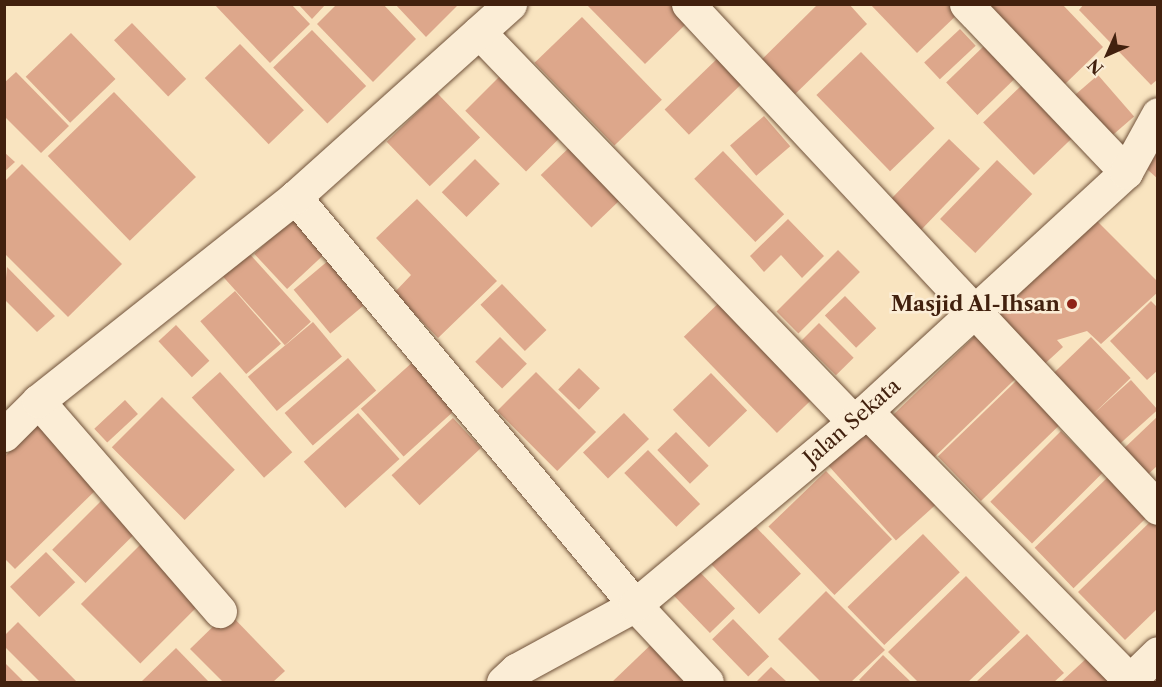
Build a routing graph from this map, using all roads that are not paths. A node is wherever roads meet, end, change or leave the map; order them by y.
1 (510, 4) edge
2 (688, 4) edge
3 (966, 4) edge
4 (479, 32) junction
5 (1158, 114) edge
6 (1126, 172) junction
7 (295, 197) junction
8 (974, 312) junction
9 (38, 401) junction
10 (860, 417) junction
11 (4, 435) edge
12 (1158, 508) edge
13 (635, 605) junction
14 (220, 611) dead end
15 (1158, 653) edge
16 (503, 682) edge
17 (707, 682) edge
18 (1130, 682) edge

1 - 4 street
2 - 8 street
3 - 6 street
4 - 7 street
4 - 10 street
5 - 6 street, Jalan Sekata
6 - 8 street, Jalan Sekata
7 - 9 street
7 - 13 street
8 - 10 street, Jalan Sekata
8 - 12 street
9 - 11 street
9 - 14 street
10 - 13 street, Jalan Sekata
10 - 18 street
13 - 16 street, Jalan Sekata
13 - 17 street
15 - 18 street

